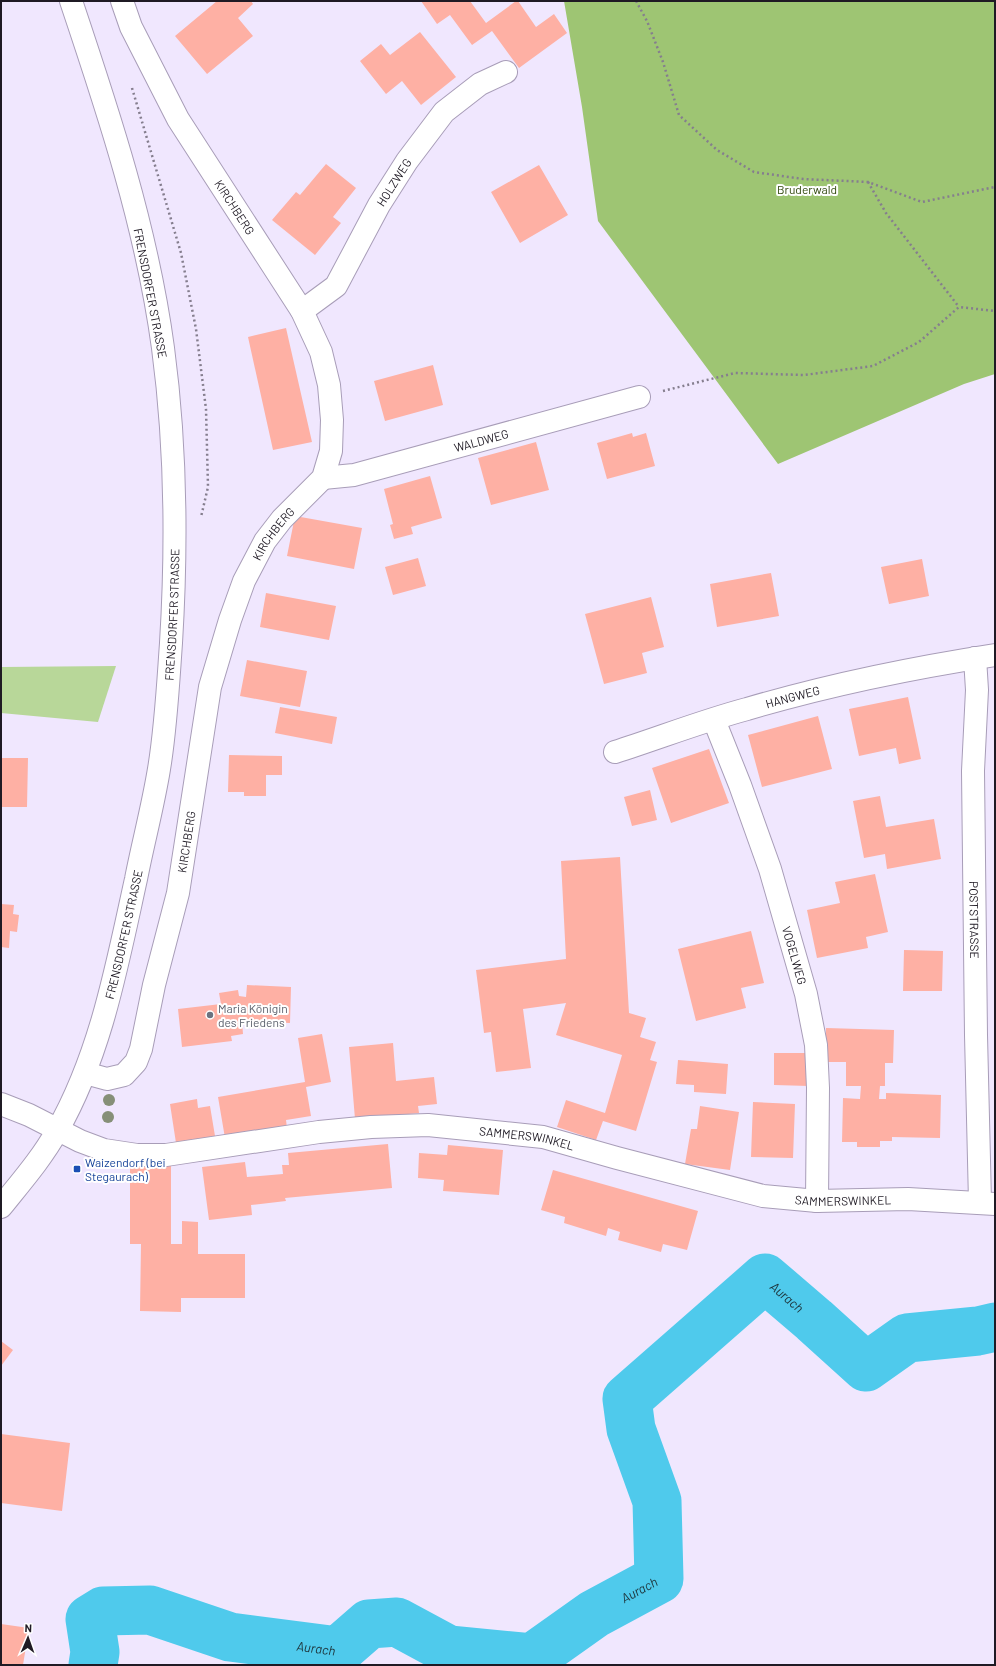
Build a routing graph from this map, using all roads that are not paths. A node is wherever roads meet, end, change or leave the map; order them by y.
1 (71, 1) edge
2 (122, 1) edge
3 (506, 72) dead end
4 (302, 311) junction
5 (639, 397) road end
6 (323, 478) junction
7 (985, 657) edge
8 (714, 720) junction
9 (615, 752) dead end
10 (85, 1073) junction
11 (1, 1104) edge
12 (58, 1130) junction
13 (817, 1201) junction
14 (987, 1203) edge
15 (1, 1207) edge

1 - 10 street, FRENSDORFER STRASSE
2 - 4 street, KIRCHBERG
3 - 4 street, HOLZWEG
4 - 6 street, KIRCHBERG
5 - 6 street, WALDWEG
6 - 10 street, KIRCHBERG
7 - 8 street, HANGWEG
7 - 14 street, POSTSTRASSE
8 - 9 street, HANGWEG
8 - 13 street, VOGELWEG
10 - 12 street, FRENSDORFER STRASSE
11 - 12 street, SAMMERSWINKEL
12 - 13 street, SAMMERSWINKEL
12 - 15 street, FRENSDORFER STRASSE
13 - 14 street, SAMMERSWINKEL

